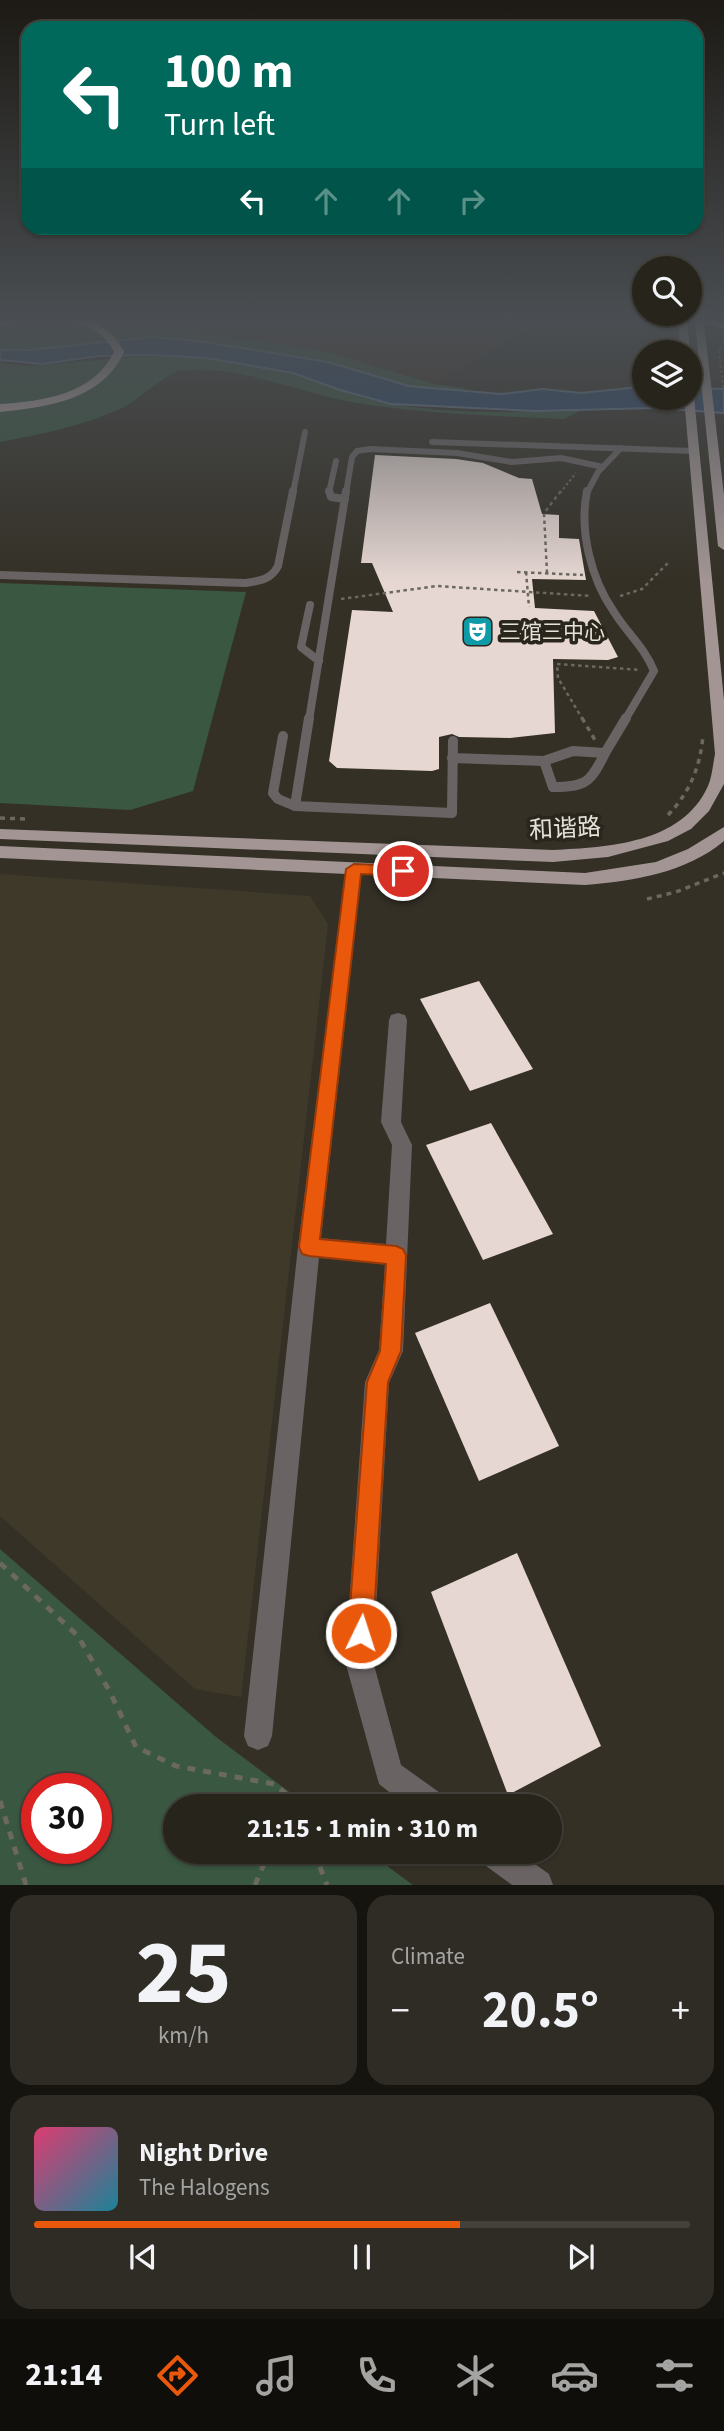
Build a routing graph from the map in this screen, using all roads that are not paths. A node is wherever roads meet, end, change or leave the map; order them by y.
1 (30, 405) edge
2 (707, 405) edge
3 (0, 410) edge
4 (690, 410) edge
5 (305, 432) dead end
6 (432, 442) dead end
7 (621, 448) junction
8 (693, 451) junction
9 (336, 461) dead end
10 (603, 467) junction
11 (345, 499) junction
12 (724, 547) edge
13 (0, 575) edge
14 (310, 605) dead end
15 (319, 661) junction
16 (283, 736) dead end
17 (453, 741) dead end
18 (605, 753) junction
19 (452, 758) junction
20 (544, 761) junction
21 (295, 806) junction
22 (724, 832) edge
23 (0, 834) edge
24 (0, 852) edge
25 (354, 869) junction
26 (398, 1020) dead end
27 (309, 1247) junction
28 (396, 1255) junction
29 (258, 1736) dead end
30 (416, 1794) edge
31 (509, 1864) edge
32 (538, 1885) edge

1 - 3 highway
2 - 12 main road
4 - 8 main road, 和谐路
5 - 13 lane
6 - 7 lane
7 - 8 lane
7 - 10 lane
8 - 23 main road, 和谐路
9 - 11 lane
10 - 11 lane
10 - 18 lane
11 - 15 lane
14 - 15 lane
15 - 21 lane
16 - 21 lane
17 - 19 lane
18 - 20 lane
18 - 20 lane
19 - 20 lane
19 - 21 lane
22 - 25 main road, 和谐路
24 - 25 main road, 和谐路
25 - 27 street
26 - 28 street
27 - 28 street
27 - 29 street
28 - 30 street
31 - 32 street

